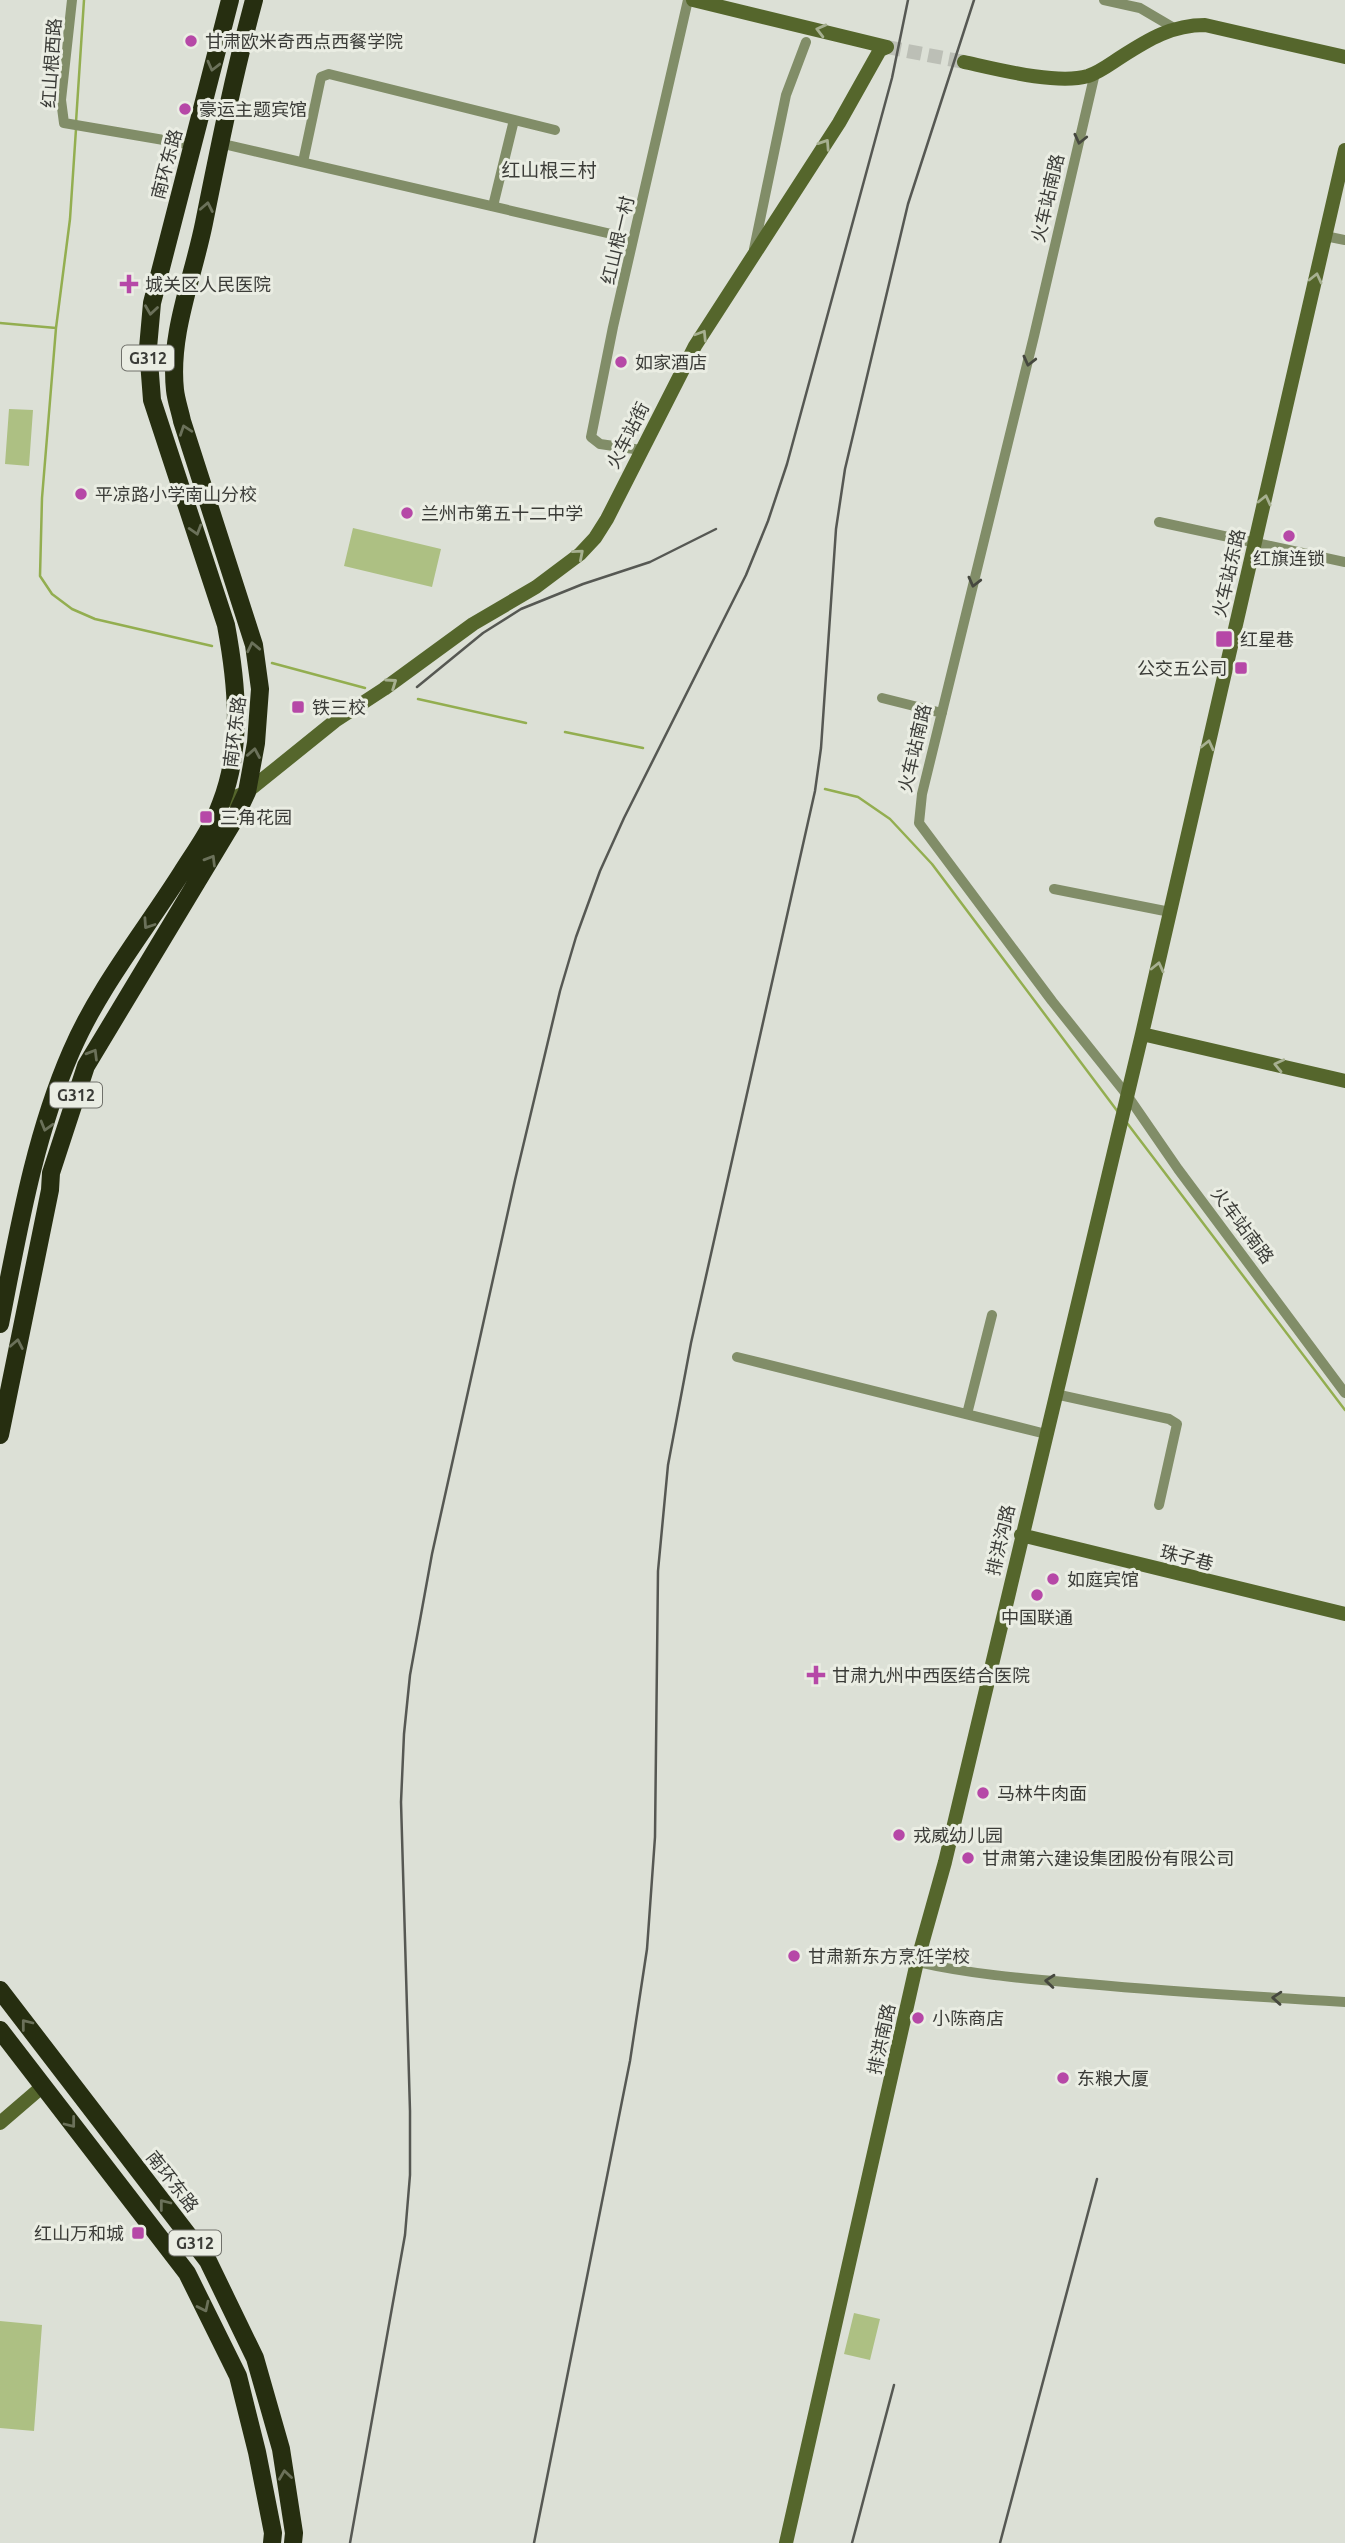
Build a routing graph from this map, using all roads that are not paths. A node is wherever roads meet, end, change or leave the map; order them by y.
1 (72, 0) edge
2 (230, 0) edge
3 (254, 0) edge
4 (691, 0) edge
5 (1104, 0) edge
6 (1174, 28) junction
7 (806, 42) dead end
8 (1345, 57) edge
9 (964, 62) tunnel mouth
10 (1096, 73) junction
11 (514, 120) junction
12 (555, 130) dead end
13 (219, 143) junction
14 (193, 145) junction
15 (1345, 150) edge
16 (303, 162) junction
17 (493, 205) junction
18 (1325, 236) junction
19 (633, 239) junction
20 (1345, 240) edge
21 (753, 256) junction
22 (641, 450) junction
23 (1159, 522) dead end
24 (1255, 543) junction
25 (1345, 562) edge
26 (882, 698) dead end
27 (942, 713) junction
28 (247, 792) junction
29 (221, 803) junction
30 (1054, 889) dead end
31 (1170, 912) junction
32 (1142, 1034) junction
33 (1345, 1081) edge
34 (1126, 1099) junction
35 (1120, 1127) joint
36 (992, 1315) dead end
37 (0, 1324) edge
38 (737, 1357) dead end
39 (1345, 1393) edge
40 (1055, 1394) junction
41 (967, 1415) junction
42 (1046, 1434) junction
43 (0, 1435) edge
44 (1159, 1505) dead end
45 (1021, 1535) junction
46 (1345, 1614) edge
47 (917, 1962) junction
48 (0, 1990) edge
49 (1345, 2003) edge
50 (0, 2030) edge
51 (43, 2086) junction
52 (0, 2123) edge
53 (272, 2543) edge
54 (293, 2543) edge
55 (786, 2543) edge

1 - 14 street, 红山根西路
2 -> 14 highway, 南环东路 / G312
3 - 13 highway, 南环东路 / G312
4 - 19 street, 红山根一村
21 -> 4 main road, 火车站街
5 - 6 street
6 - 8 main road
6 - 10 main road
7 - 21 street
9 - 10 main road
10 -> 27 street, 火车站南路
11 - 12 street
11 - 16 street
11 - 17 street
13 - 16 street
28 -> 13 highway, 南环东路 / G312
14 -> 29 highway, 南环东路 / G312
15 - 18 main road, 火车站东路
16 - 17 street
17 - 19 street
18 - 20 street
24 -> 18 main road, 火车站东路
19 - 22 street, 红山根一村
22 -> 21 main road, 火车站街
28 -> 22 main road, 火车站街
23 - 24 street
24 - 25 street
31 -> 24 main road, 火车站东路
26 - 27 street
27 - 34 street, 火车站南路
28 - 29 main road, 火车站街
43 -> 28 highway, 南环东路 / G312
29 -> 37 highway, 南环东路 / G312
30 - 31 street
32 -> 31 main road, 火车站东路
33 -> 32 main road
32 - 34 main road, 火车站东路
34 - 35 main road, 火车站东路
34 - 39 street, 火车站南路
35 - 40 main road, 排洪沟路
36 - 41 street
38 - 41 street
40 - 42 main road, 排洪沟路
40 - 44 street
41 - 42 street
42 - 45 main road, 排洪沟路
45 - 46 main road, 珠子巷
45 - 47 main road, 排洪沟路
49 -> 47 street
47 - 55 main road, 排洪南路
54 -> 48 highway, 南环东路 / G312
50 - 51 highway, G312
51 - 52 main road
51 -> 53 highway, G312

